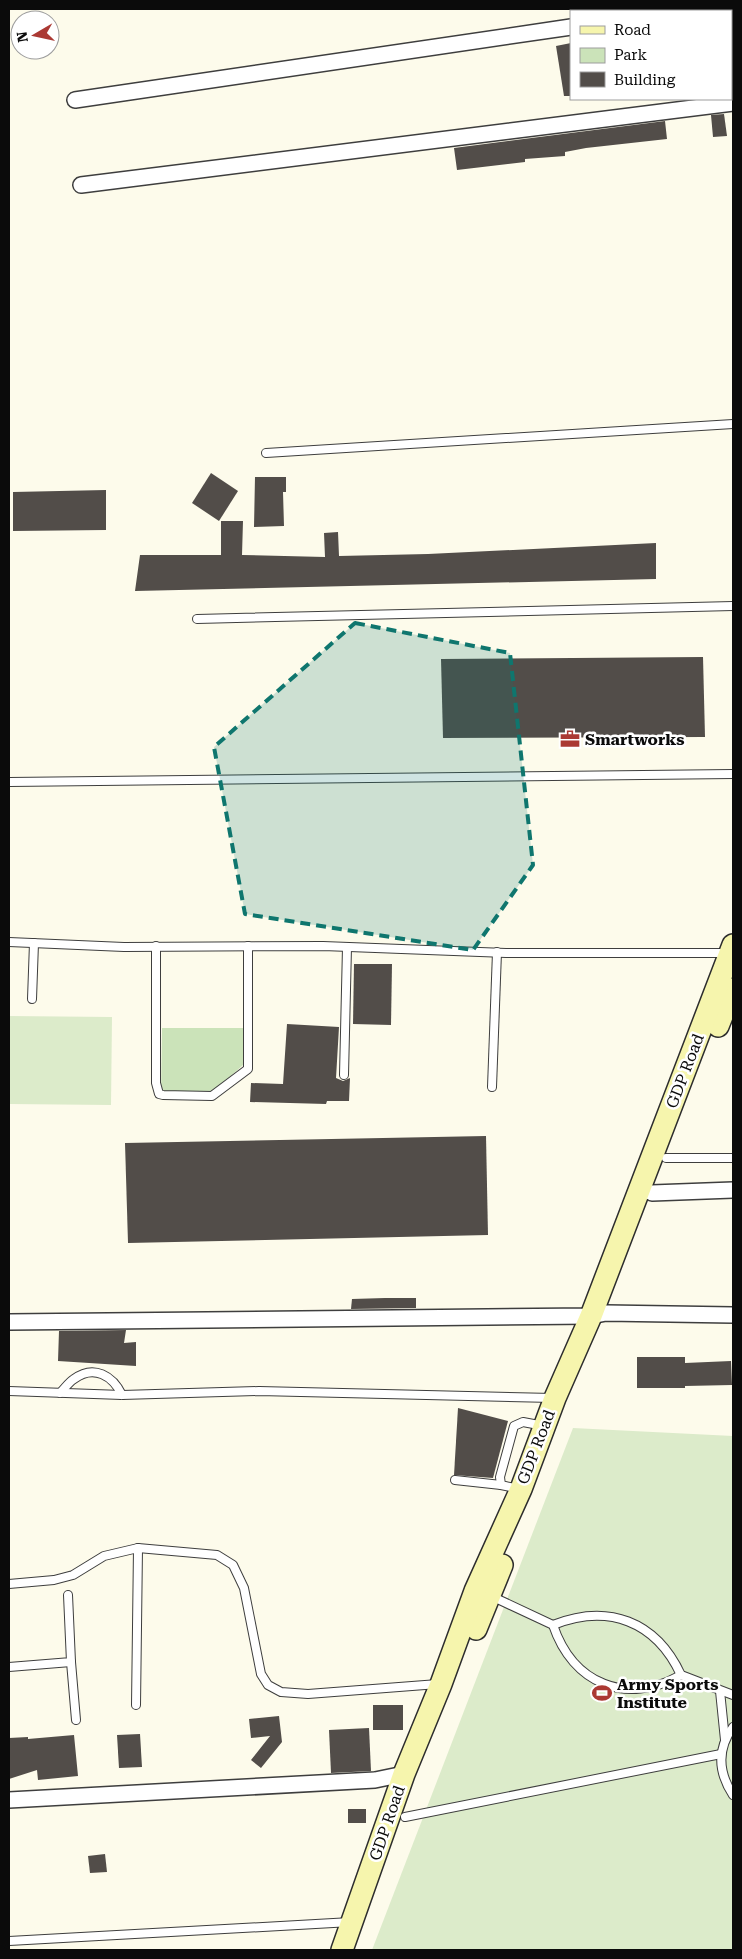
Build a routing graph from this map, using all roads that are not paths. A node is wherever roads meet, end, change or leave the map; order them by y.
1 (570, 27) edge
2 (75, 100) dead end
3 (733, 103) edge
4 (81, 185) dead end
5 (733, 424) edge
6 (266, 453) dead end
7 (733, 606) edge
8 (196, 619) dead end
9 (733, 774) edge
10 (9, 782) edge
11 (9, 942) edge
12 (34, 943) junction
13 (156, 946) junction
14 (248, 946) junction
15 (347, 947) junction
16 (732, 949) edge
17 (497, 952) junction
18 (733, 989) edge
19 (32, 999) dead end
20 (728, 1013) edge
21 (344, 1075) dead end
22 (492, 1086) dead end
23 (666, 1158) junction
24 (733, 1158) edge
25 (733, 1190) edge
26 (652, 1193) junction
27 (599, 1314) junction
28 (733, 1314) edge
29 (9, 1322) edge
30 (9, 1391) edge
31 (60, 1393) junction
32 (122, 1395) junction
33 (555, 1398) junction
34 (545, 1426) junction
35 (454, 1480) dead end
36 (511, 1487) junction
37 (138, 1548) junction
38 (9, 1584) edge
39 (482, 1593) junction
40 (68, 1595) dead end
41 (553, 1625) junction
42 (71, 1662) junction
43 (9, 1667) edge
44 (680, 1675) junction
45 (441, 1684) junction
46 (720, 1691) junction
47 (733, 1695) edge
48 (136, 1705) dead end
49 (76, 1720) dead end
50 (733, 1727) edge
51 (725, 1740) junction
52 (721, 1754) junction
53 (404, 1774) junction
54 (733, 1795) edge
55 (9, 1800) edge
56 (405, 1817) junction
57 (352, 1922) junction
58 (9, 1941) edge
59 (342, 1950) edge
60 (357, 1950) edge

1 - 2 street
3 - 4 street
5 - 6 lane
7 - 8 lane
9 - 10 lane
11 - 12 lane
12 - 13 lane
12 - 19 lane
13 - 14 lane
13 - 14 lane
14 - 15 lane
15 - 17 lane
15 - 21 lane
16 - 17 lane
16 - 27 main road, GDP Road
17 - 22 lane
18 - 20 main road
20 - 23 main road
23 - 24 lane
23 - 26 main road
25 - 26 street
26 - 27 main road
27 - 28 street
27 - 29 street
27 - 33 main road, GDP Road
27 - 39 main road
30 - 31 lane
31 - 32 lane
31 - 32 lane
32 - 33 lane
33 - 34 main road, GDP Road
34 - 36 main road, GDP Road
34 - 36 lane
35 - 36 lane
36 - 39 main road, GDP Road
37 - 38 lane
37 - 45 lane
37 - 48 lane
39 - 41 lane
39 - 45 main road, GDP Road
39 - 56 main road
40 - 42 lane
41 - 44 lane
41 - 44 lane
42 - 43 lane
42 - 49 lane
44 - 46 lane
45 - 53 main road, GDP Road
46 - 47 lane
46 - 51 lane
50 - 51 lane
51 - 52 lane
52 - 54 lane
52 - 56 lane
53 - 55 street
53 - 57 main road, GDP Road
56 - 60 main road
57 - 58 lane
57 - 59 main road, GDP Road

